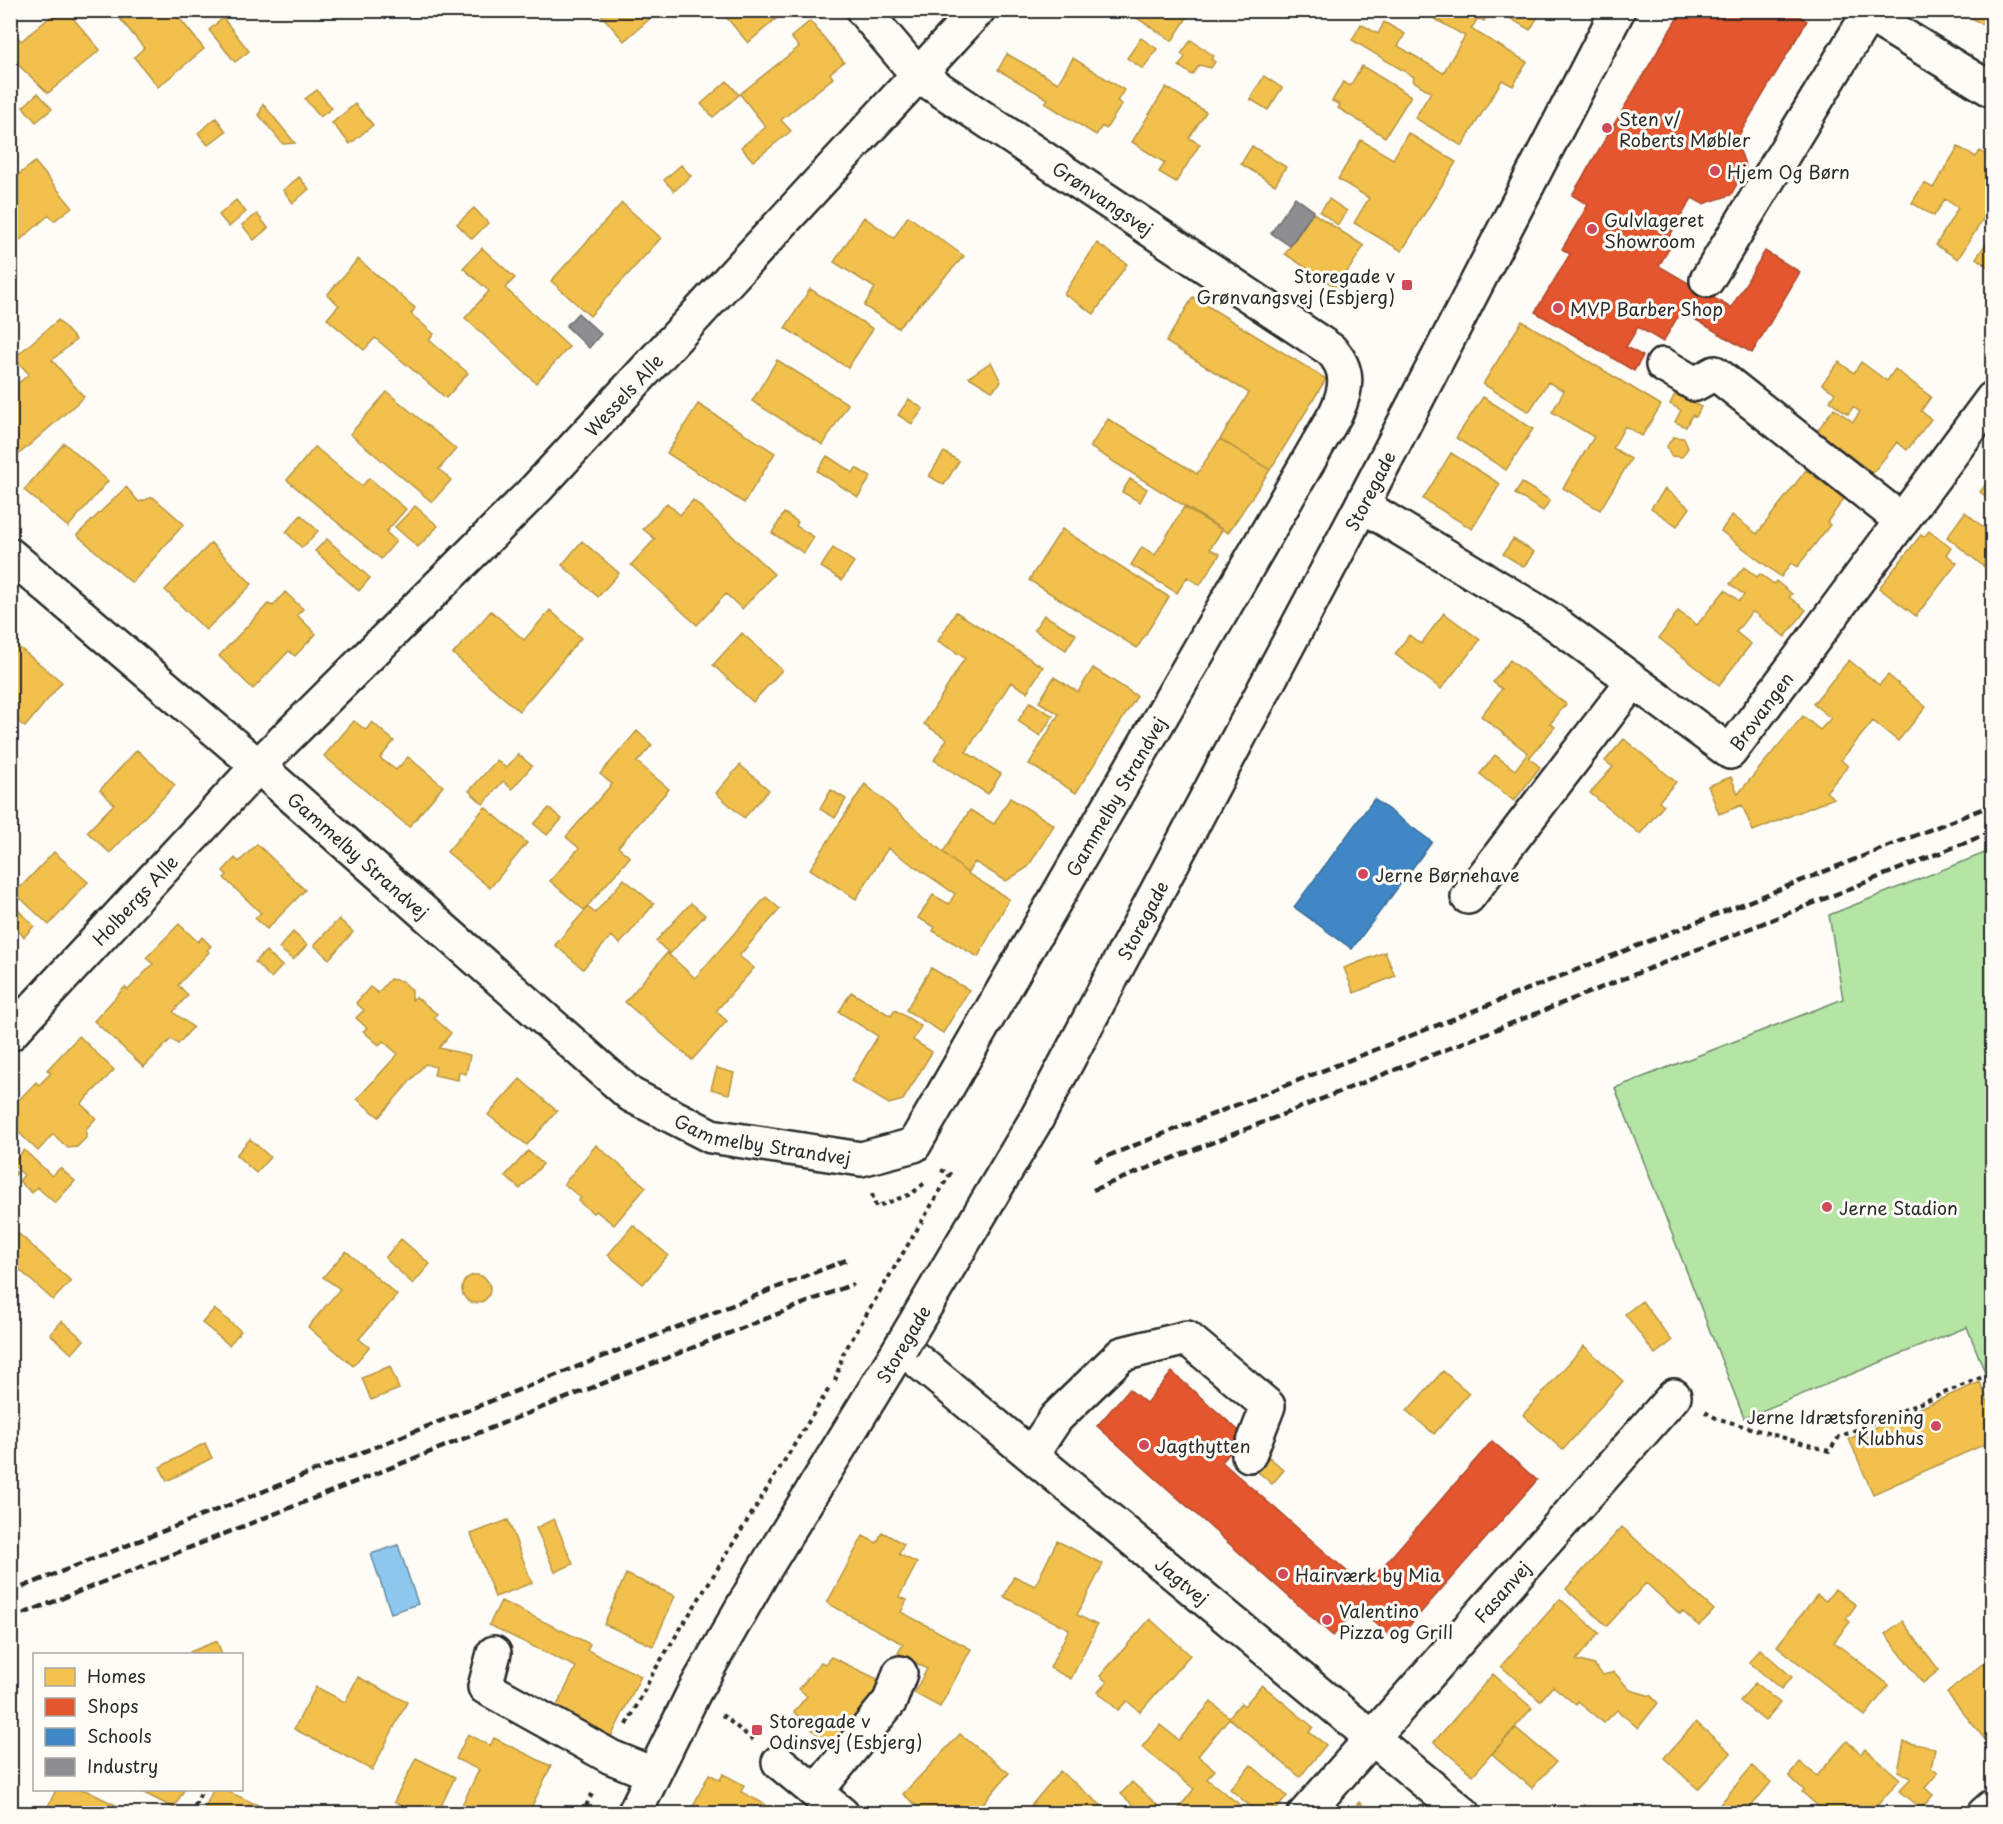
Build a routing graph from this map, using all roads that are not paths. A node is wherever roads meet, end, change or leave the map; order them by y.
1 (863, 10) edge
2 (978, 10) edge
3 (1618, 10) edge
4 (1864, 13) edge
5 (917, 74) junction
6 (1992, 90) edge
7 (1707, 280) dead end
8 (1663, 365) dead end
9 (1346, 378) joint
10 (1992, 399) edge
11 (1362, 505) junction
12 (1902, 521) junction
13 (10, 555) edge
14 (1633, 681) junction
15 (258, 766) junction
16 (1468, 897) dead end
17 (10, 1034) edge
18 (901, 1347) junction
19 (1674, 1396) road end
20 (1032, 1454) junction
21 (1249, 1455) dead end
22 (494, 1653) dead end
23 (900, 1673) dead end
24 (1372, 1736) junction
25 (779, 1762) road end
26 (653, 1774) junction
27 (816, 1792) junction
28 (1992, 1807) edge
29 (634, 1814) edge
30 (842, 1814) edge
31 (1305, 1814) edge
32 (1464, 1814) edge
33 (1984, 1814) edge

1 - 5 street, Grønvangsvej
2 - 5 street, Wessels Alle
3 - 11 street, Storegade
4 - 6 street
4 - 7 street
5 - 9 street, Grønvangsvej
5 - 15 street, Wessels Alle
8 - 12 street
9 - 15 street, Gammelby Strandvej
10 - 12 street, Brovangen
11 - 14 street, Brovangen
11 - 18 street, Storegade, bridge
12 - 14 street, Brovangen
13 - 15 street, Gammelby Strandvej
14 - 16 street
15 - 17 street, Holbergs Alle
18 - 20 street, Jagtvej
18 - 26 street, Storegade
19 - 24 street, Fasanvej
20 - 21 street
20 - 24 street, Jagtvej
22 - 26 street
23 - 27 street
24 - 31 street, Fasanvej
24 - 32 street, Jagtvej
25 - 27 street
26 - 29 street, Storegade
27 - 30 street
28 - 33 street

